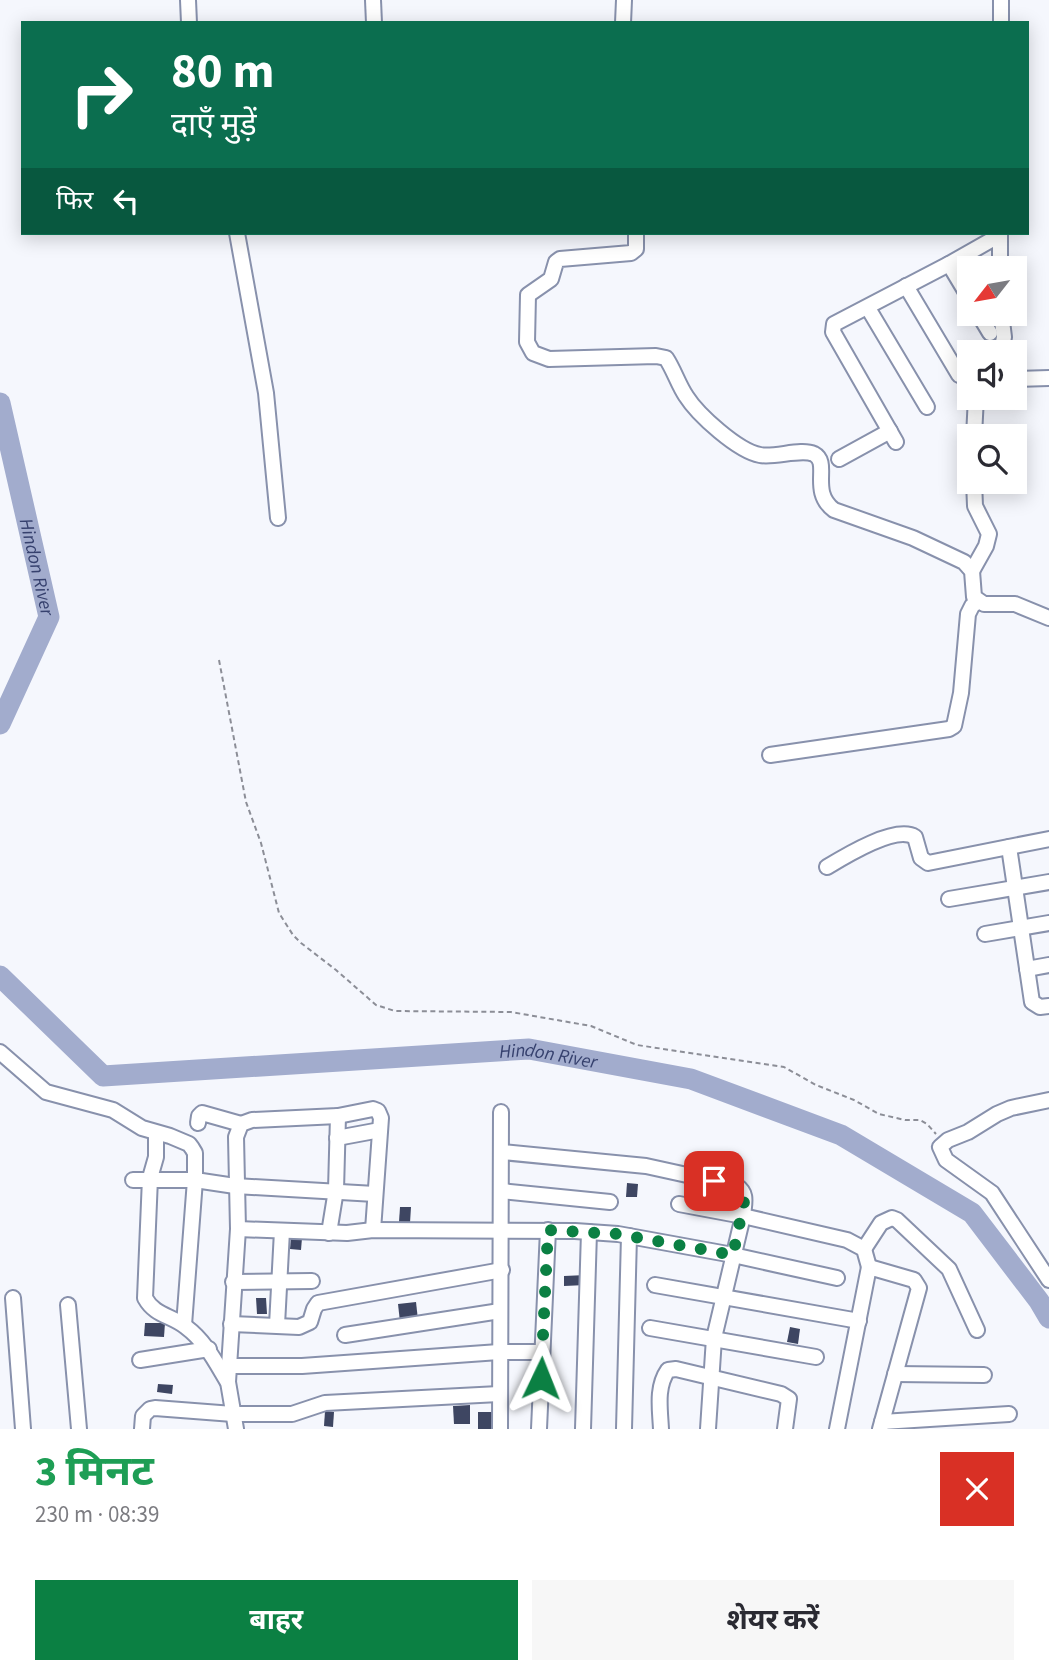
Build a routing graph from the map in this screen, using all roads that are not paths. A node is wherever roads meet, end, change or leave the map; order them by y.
1 (188, 0) edge
2 (373, 0) edge
3 (624, 0) edge
4 (1000, 0) edge
5 (189, 21) edge
6 (374, 21) edge
7 (623, 21) edge
8 (1001, 21) edge
9 (237, 235) edge
10 (636, 235) edge
11 (998, 235) edge
12 (1000, 235) edge
13 (1000, 256) edge
14 (949, 264) junction
15 (957, 277) edge
16 (906, 286) junction
17 (868, 308) junction
18 (986, 326) edge
19 (990, 333) dead end
20 (957, 372) edge
21 (1049, 377) edge
22 (1027, 378) edge
23 (927, 407) dead end
24 (839, 459) dead end
25 (975, 494) edge
26 (278, 518) dead end
27 (972, 571) junction
28 (978, 601) junction
29 (1049, 618) edge
30 (770, 755) dead end
31 (1049, 839) edge
32 (1009, 848) junction
33 (827, 867) dead end
34 (1049, 881) edge
35 (1015, 888) junction
36 (949, 899) dead end
37 (1049, 923) edge
38 (1021, 928) junction
39 (985, 934) dead end
40 (1049, 965) edge
41 (1027, 969) junction
42 (1049, 1006) edge
43 (0, 1052) edge
44 (1049, 1100) edge
45 (501, 1112) dead end
46 (338, 1116) junction
47 (198, 1123) dead end
48 (241, 1124) junction
49 (380, 1130) junction
50 (156, 1133) junction
51 (337, 1138) junction
52 (502, 1152) junction
53 (150, 1178) junction
54 (133, 1180) dead end
55 (195, 1180) junction
56 (235, 1186) junction
57 (335, 1191) junction
58 (501, 1191) junction
59 (375, 1194) junction
60 (610, 1202) dead end
61 (679, 1204) dead end
62 (743, 1216) junction
63 (238, 1229) junction
64 (373, 1230) junction
65 (500, 1230) junction
66 (548, 1230) junction
67 (282, 1231) junction
68 (589, 1232) junction
69 (329, 1233) junction
70 (629, 1236) junction
71 (864, 1249) junction
72 (733, 1255) junction
73 (869, 1267) junction
74 (502, 1270) junction
75 (837, 1278) dead end
76 (1049, 1280) edge
77 (312, 1281) dead end
78 (233, 1282) junction
79 (279, 1282) junction
80 (655, 1285) dead end
81 (13, 1298) dead end
82 (723, 1298) junction
83 (68, 1305) dead end
84 (500, 1311) junction
85 (859, 1321) junction
86 (231, 1324) junction
87 (184, 1325) junction
88 (277, 1325) junction
89 (650, 1328) dead end
90 (977, 1330) dead end
91 (345, 1335) dead end
92 (714, 1338) junction
93 (209, 1349) junction
94 (499, 1352) junction
95 (542, 1352) junction
96 (816, 1357) dead end
97 (141, 1360) dead end
98 (228, 1366) junction
99 (895, 1374) junction
100 (984, 1375) dead end
101 (710, 1376) junction
102 (228, 1382) junction
103 (499, 1395) junction
104 (1009, 1414) dead end
105 (234, 1422) edge
106 (881, 1426) edge
107 (23, 1429) edge
108 (79, 1429) edge
109 (142, 1429) edge
110 (500, 1429) edge
111 (539, 1429) edge
112 (583, 1429) edge
113 (624, 1429) edge
114 (661, 1429) edge
115 (708, 1429) edge
116 (785, 1429) edge
117 (837, 1429) edge

1 - 5 street
2 - 6 street
3 - 7 street
4 - 8 street
9 - 26 street
10 - 27 street
11 - 14 street
12 - 13 street
14 - 15 street
14 - 16 street
16 - 17 street
16 - 20 street
17 - 23 street
17 - 24 street
18 - 19 street
21 - 22 street
25 - 27 street
27 - 28 street
28 - 29 street
28 - 30 street
31 - 32 street
32 - 33 street
32 - 35 street
34 - 35 street
35 - 36 street
35 - 38 street
37 - 38 street
38 - 39 street
38 - 41 street
40 - 41 street
41 - 42 street
43 - 50 street
44 - 76 street
45 - 52 street
46 - 48 street
46 - 49 street
46 - 51 street
47 - 48 street
48 - 56 street
49 - 51 street
49 - 59 street
50 - 53 street
50 - 55 street
51 - 57 street
52 - 58 street
52 - 62 street
53 - 54 street
53 - 55 street
53 - 87 street
55 - 56 street
55 - 87 street
56 - 57 street
56 - 63 street
57 - 59 street
57 - 69 street
58 - 60 street
58 - 65 street
59 - 64 street
61 - 62 street
62 - 71 street
62 - 72 street
63 - 67 street
63 - 78 street
64 - 65 street
64 - 69 street
65 - 66 street
65 - 74 street
66 - 68 street
66 - 95 street
67 - 69 street
67 - 79 street
68 - 70 street
68 - 112 street
70 - 72 street
70 - 113 street
71 - 73 street
71 - 90 street
72 - 75 street
72 - 82 street
73 - 85 street
73 - 99 street
74 - 84 street
74 - 88 street
77 - 79 street
78 - 79 street
78 - 86 street
79 - 88 street
80 - 82 street
81 - 107 street
82 - 85 street
82 - 92 street
83 - 108 street
84 - 91 street
84 - 94 street
85 - 117 street
86 - 88 street
86 - 98 street
87 - 93 street
89 - 92 street
92 - 96 street
92 - 101 street
93 - 97 street
93 - 102 street
94 - 95 street
94 - 98 street
94 - 103 street
95 - 111 street
98 - 102 street
99 - 100 street
99 - 106 street
101 - 114 street
101 - 115 street
101 - 116 street
102 - 105 street
103 - 105 street
103 - 110 street
104 - 106 street
105 - 109 street

